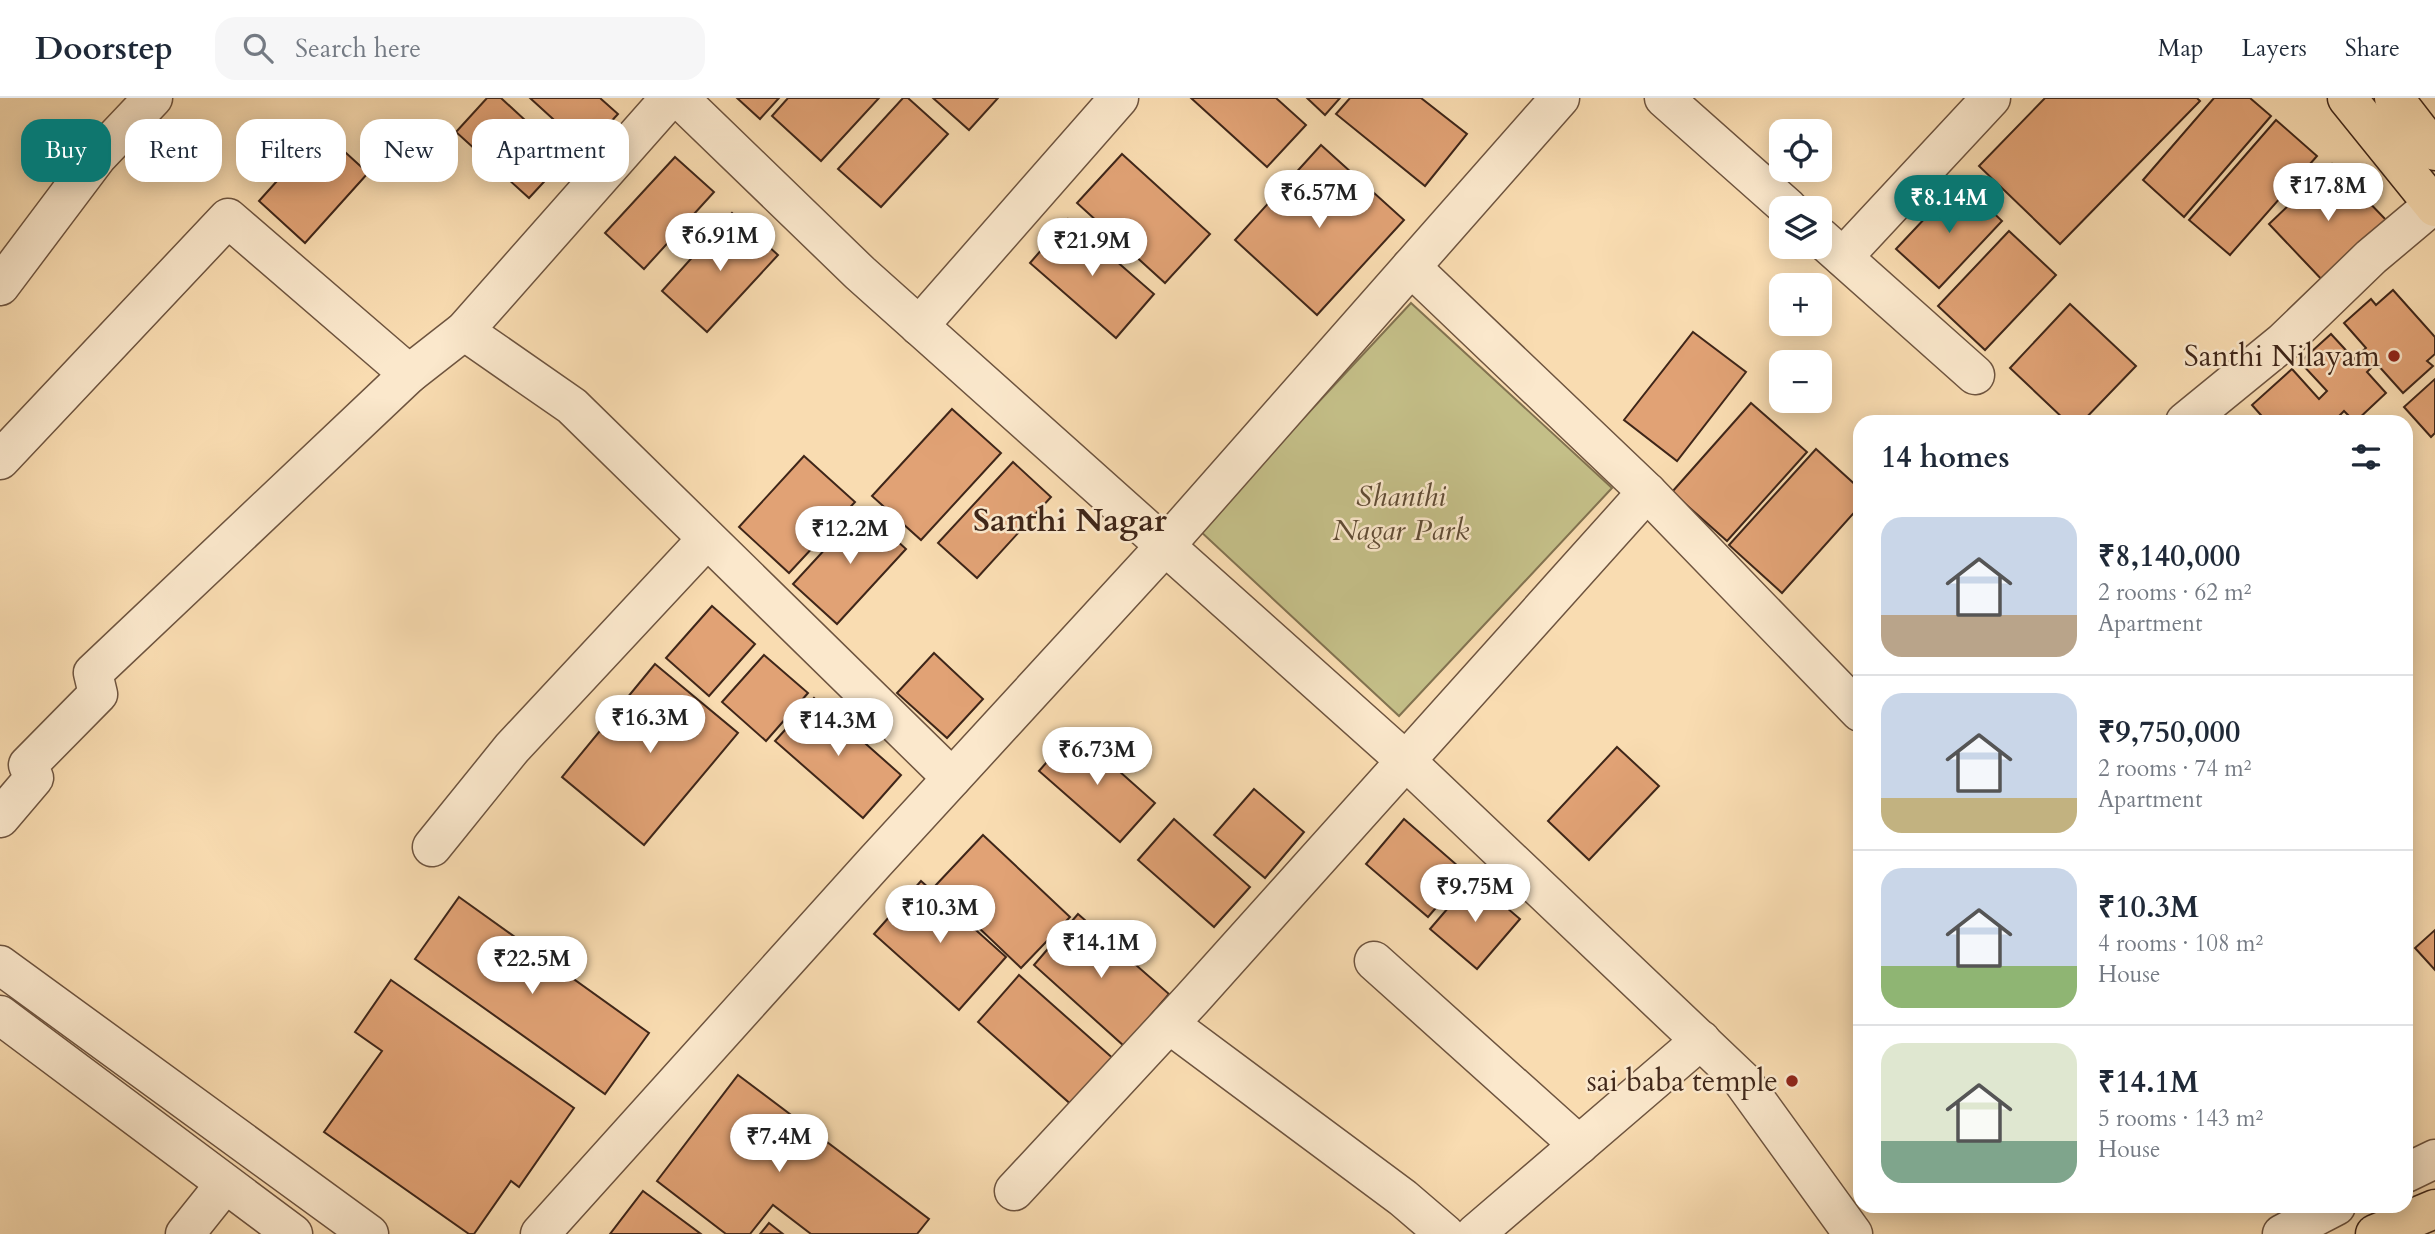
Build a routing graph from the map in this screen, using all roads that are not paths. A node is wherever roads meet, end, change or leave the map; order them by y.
1 (153, 98) edge
2 (670, 98) edge
3 (678, 98) edge
4 (1119, 98) edge
5 (1560, 98) edge
6 (1664, 98) edge
7 (1991, 98) edge
8 (2347, 98) edge
9 (2394, 98) edge
10 (2431, 146) edge
11 (1774, 196) edge
12 (2434, 206) edge
13 (1832, 247) edge
14 (1411, 267) junction
15 (0, 286) edge
16 (919, 326) junction
17 (464, 331) junction
18 (409, 374) junction
19 (1975, 375) dead end
20 (2194, 415) edge
21 (0, 460) edge
22 (1647, 492) junction
23 (707, 539) junction
24 (1166, 545) junction
25 (1853, 705) edge
26 (1407, 762) junction
27 (952, 778) junction
28 (0, 818) edge
29 (432, 848) dead end
30 (1374, 961) dead end
31 (0, 965) edge
32 (0, 1015) edge
33 (1169, 1024) junction
34 (1701, 1040) junction
35 (1579, 1145) junction
36 (2435, 1159) edge
37 (2413, 1170) edge
38 (225, 1184) junction
39 (1014, 1191) dead end
40 (2435, 1209) edge
41 (2322, 1213) edge
42 (185, 1234) edge
43 (293, 1234) edge
44 (369, 1234) edge
45 (540, 1234) edge
46 (1445, 1234) edge
47 (1475, 1234) edge
48 (1853, 1234) edge
49 (2282, 1234) edge
50 (2375, 1234) edge

1 - 15 street
2 - 17 street
3 - 16 street
4 - 16 street
5 - 14 street
6 - 11 street
7 - 13 street
8 - 12 main road
9 - 10 main road
12 - 20 street
13 - 19 street
14 - 22 street
14 - 24 street
16 - 24 street
17 - 18 street
17 - 23 street
18 - 21 street
18 - 28 street
22 - 25 street
22 - 26 street
23 - 27 street
23 - 29 street
24 - 26 street
24 - 27 street
26 - 33 street
26 - 34 street
27 - 45 street
30 - 35 street
31 - 44 street
32 - 38 street
33 - 39 street
33 - 46 street
34 - 35 street
34 - 48 street
35 - 47 street
36 - 37 street
38 - 42 street
38 - 43 street
40 - 50 main road
41 - 49 street

